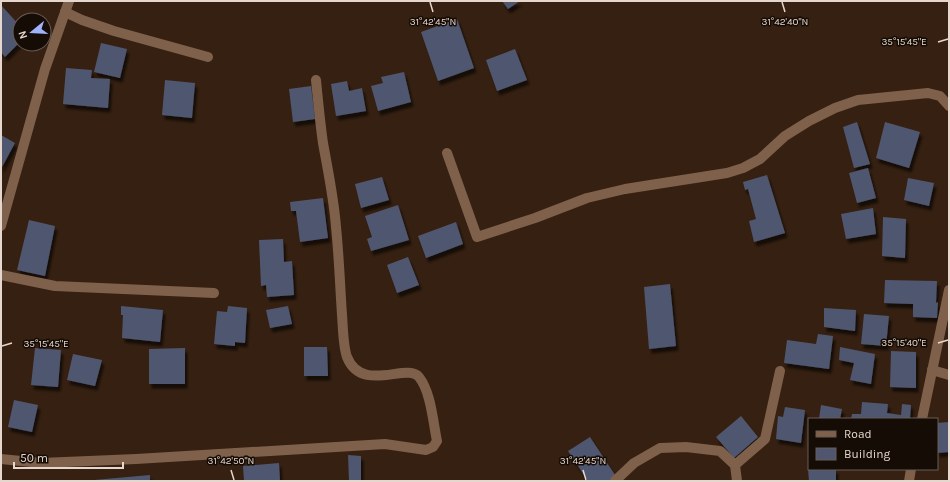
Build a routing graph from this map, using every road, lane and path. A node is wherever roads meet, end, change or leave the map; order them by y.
1 (69, 1) edge
2 (65, 12) junction
3 (208, 57) dead end
4 (316, 80) dead end
5 (949, 106) edge
6 (447, 153) dead end
7 (1, 226) edge
8 (1, 275) edge
9 (949, 290) edge
10 (214, 293) dead end
11 (932, 370) junction
12 (780, 371) dead end
13 (949, 375) edge
14 (922, 418) edge
15 (1, 459) edge
16 (735, 465) junction
17 (911, 470) edge
18 (615, 481) edge
19 (737, 481) edge
20 (909, 481) edge

1 - 2 street
2 - 3 street
2 - 7 street
4 - 15 street
5 - 6 street
8 - 10 street
9 - 11 street
11 - 13 street
11 - 14 street
12 - 16 street
16 - 18 street
16 - 19 street
17 - 20 street

